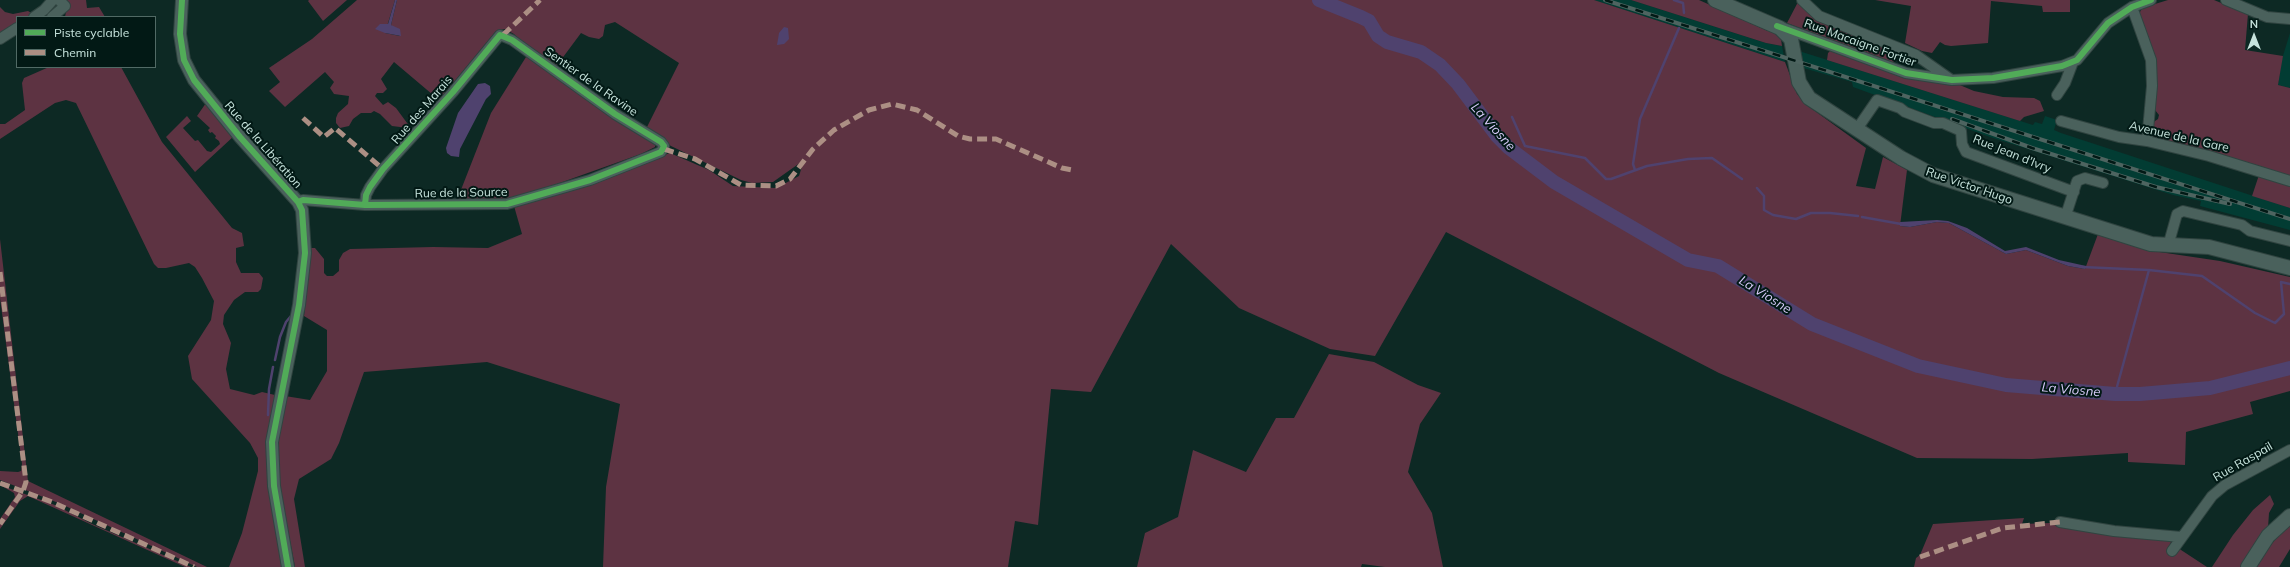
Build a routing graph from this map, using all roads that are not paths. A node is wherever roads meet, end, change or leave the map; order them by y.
1 (53, 0) edge
2 (59, 0) edge
3 (182, 0) edge
4 (1715, 0) edge
5 (1802, 0) edge
6 (2151, 0) edge
7 (2226, 0) edge
8 (2132, 7) junction
9 (35, 16) edge
10 (53, 16) edge
11 (2290, 19) edge
12 (1777, 26) junction
13 (16, 29) edge
14 (503, 35) joint
15 (1810, 38) junction
16 (0, 39) edge
17 (1793, 49) junction
18 (2073, 62) junction
19 (1952, 80) junction
20 (2057, 96) dead end
21 (2061, 122) dead end
22 (1857, 130) junction
23 (2147, 141) junction
24 (664, 148) joint
25 (2290, 181) edge
26 (2103, 183) dead end
27 (2074, 192) junction
28 (298, 202) junction
29 (365, 205) junction
30 (2065, 218) junction
31 (2290, 241) edge
32 (2168, 246) junction
33 (2290, 268) edge
34 (2290, 450) edge
35 (2290, 516) edge
36 (2060, 522) dead end
37 (2181, 537) junction
38 (2172, 551) dead end
39 (288, 567) edge
40 (2248, 567) edge

1 - 9 street
2 - 10 street
3 - 28 street, Rue de la Libération
4 - 12 main road, Rue Victor Hugo
5 - 19 street
6 - 8 street
7 - 11 street
8 - 18 street
8 - 23 street
12 - 15 street, Rue Macaigne Fortier
12 - 17 main road, Rue Victor Hugo
13 - 16 street
14 - 24 street, Sentier de la Ravine
14 - 29 street, Rue des Marais
15 - 17 street, Rue Macaigne Fortier
15 - 19 street, Rue Macaigne Fortier
17 - 22 main road, Rue Victor Hugo
18 - 19 street, Rue Macaigne Fortier
18 - 20 street
21 - 23 street, Avenue de la Gare
22 - 27 street, Rue Jean d'Ivry
22 - 30 main road, Rue Victor Hugo
23 - 25 street, Avenue de la Gare
24 - 29 street, Rue de la Source
26 - 27 street
27 - 30 street
28 - 29 street, Rue de la Source
28 - 39 street, Rue de la Libération
30 - 32 main road, Rue Victor Hugo
31 - 32 street
32 - 33 main road, Rue Victor Hugo
34 - 37 street, Rue Raspail
35 - 40 main road
36 - 37 street
37 - 38 street, Rue Raspail

